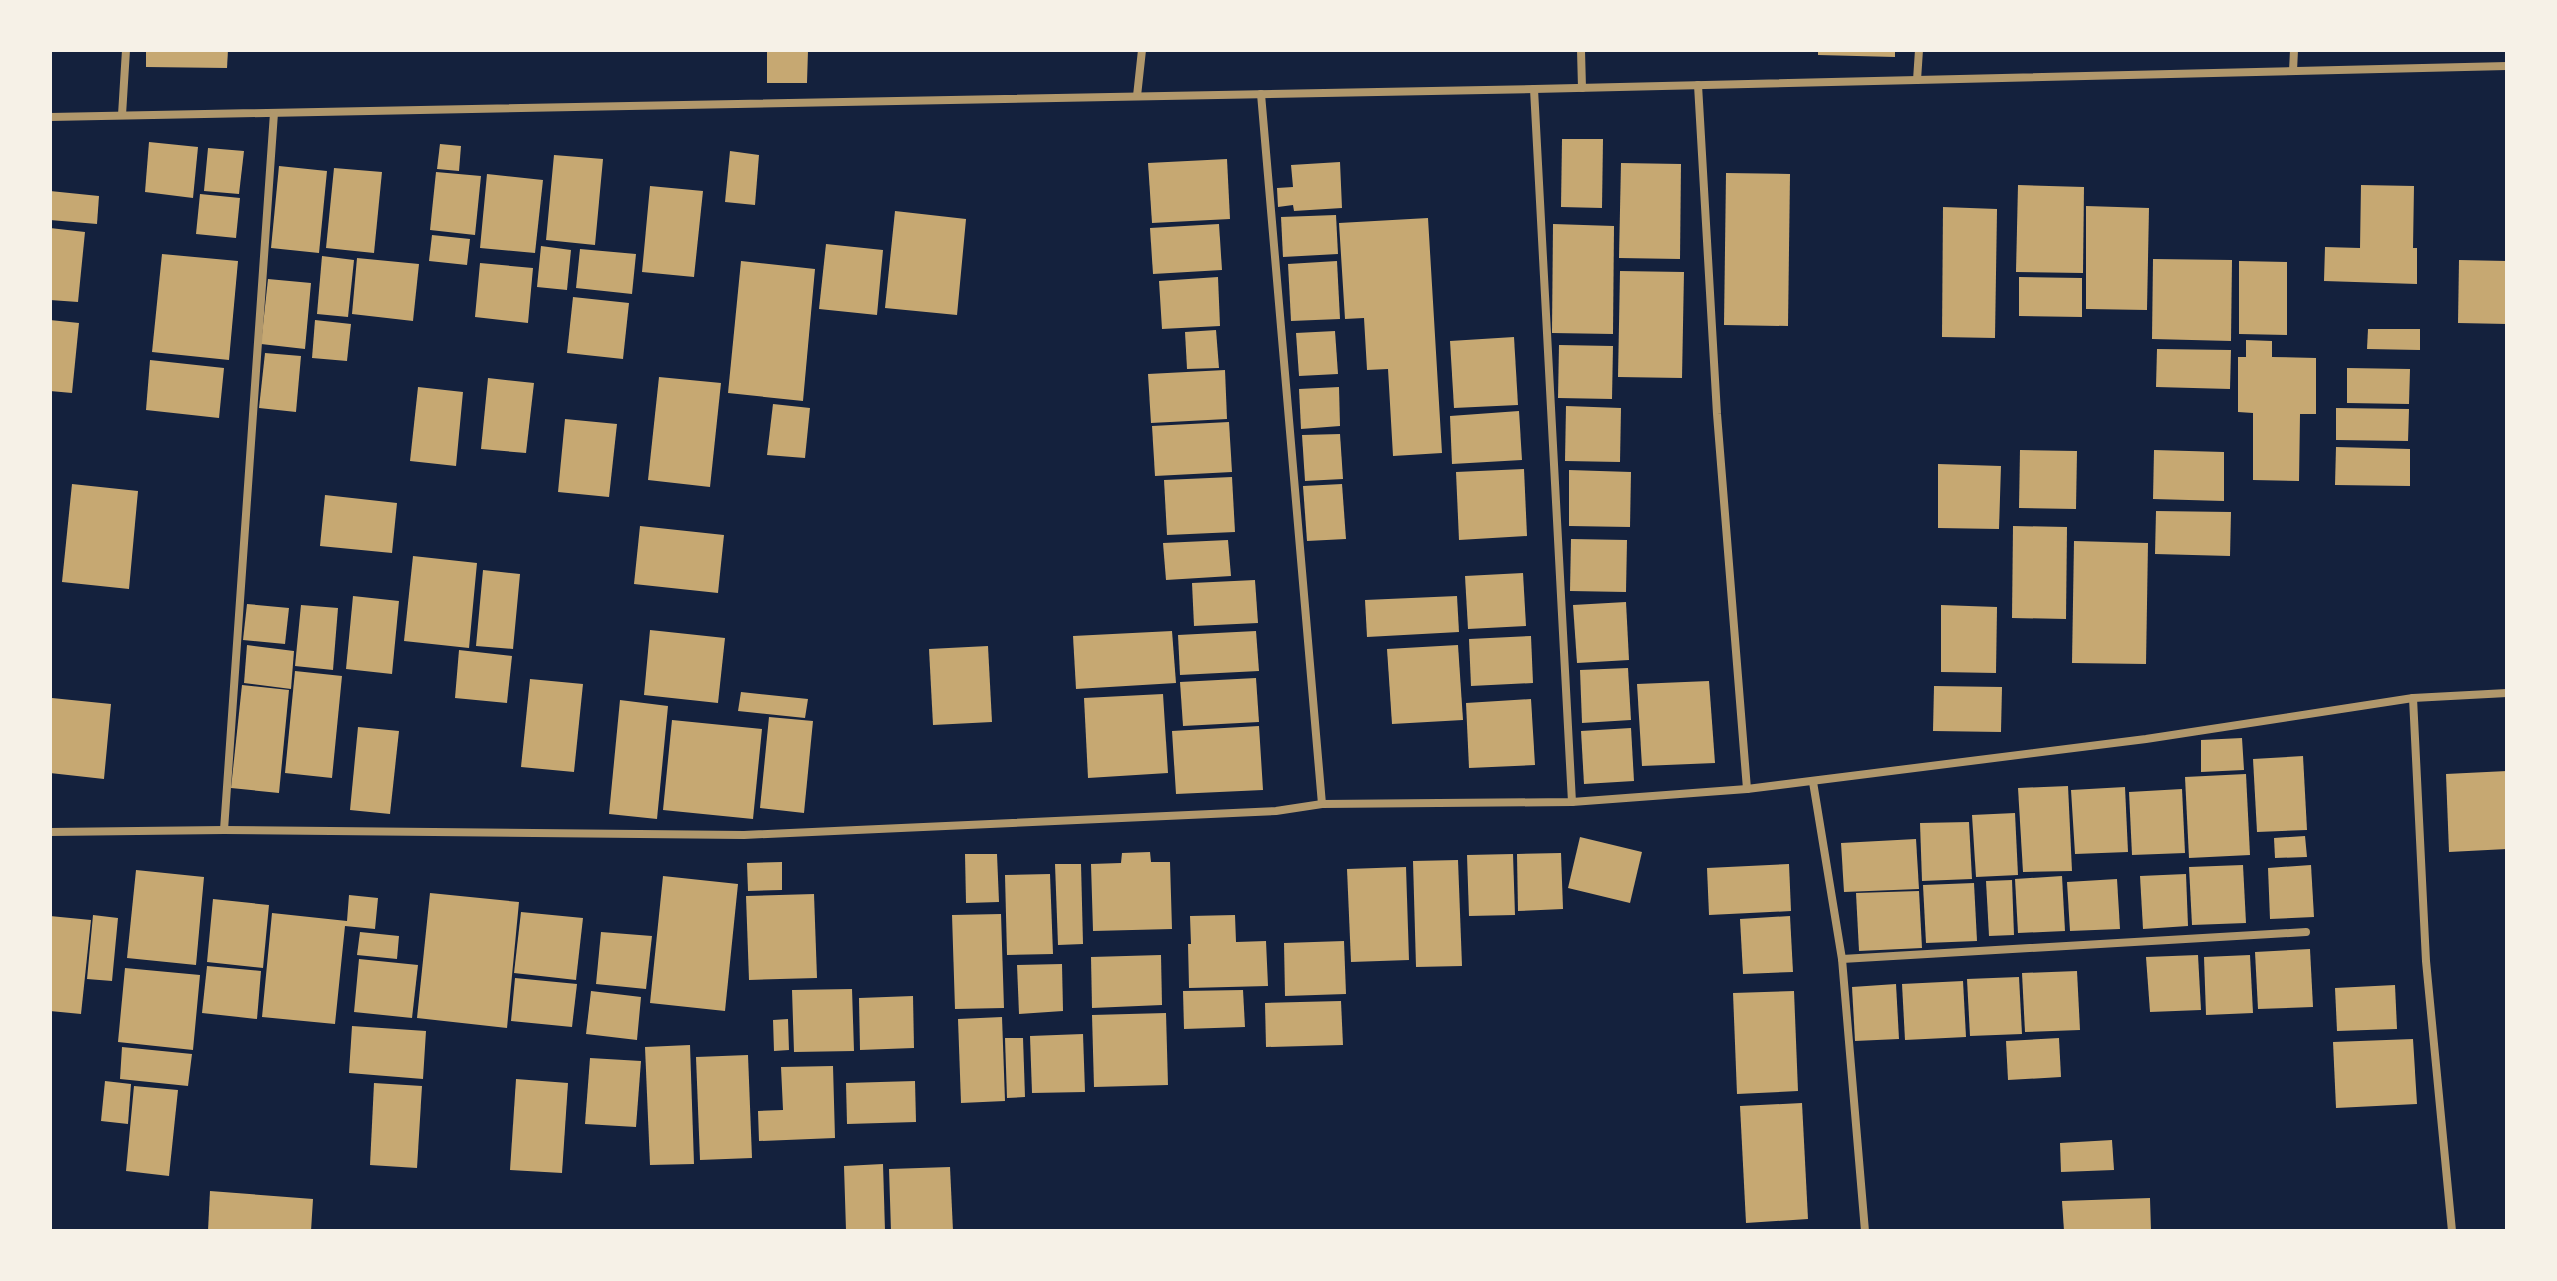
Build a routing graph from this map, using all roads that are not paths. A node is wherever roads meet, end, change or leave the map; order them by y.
1 (126, 50) edge
2 (1142, 50) edge
3 (1581, 50) edge
4 (1919, 50) edge
5 (2294, 50) edge
6 (2507, 66) edge
7 (2293, 71) junction
8 (1917, 80) junction
9 (1698, 85) junction
10 (1582, 88) junction
11 (1534, 89) junction
12 (1261, 94) junction
13 (1137, 96) junction
14 (274, 113) junction
15 (122, 115) junction
16 (50, 117) edge
17 (2507, 693) edge
18 (2413, 698) junction
19 (1813, 782) junction
20 (1747, 789) junction
21 (1572, 802) junction
22 (1322, 804) junction
23 (224, 830) junction
24 (50, 832) edge
25 (2306, 932) dead end
26 (1842, 959) junction
27 (1865, 1231) edge
28 (2452, 1231) edge

1 - 15 street
2 - 13 street
3 - 10 street
4 - 8 street
5 - 7 street
6 - 7 street
7 - 8 street
8 - 9 street
9 - 10 street
9 - 20 street
10 - 11 street
11 - 12 street
11 - 21 street
12 - 13 street
12 - 22 street
13 - 14 street
14 - 15 street
14 - 23 street
15 - 16 street
17 - 18 street
18 - 19 street
18 - 28 street
19 - 20 street
19 - 26 street
20 - 21 street
21 - 22 street
22 - 23 street
23 - 24 street
25 - 26 street
26 - 27 street

